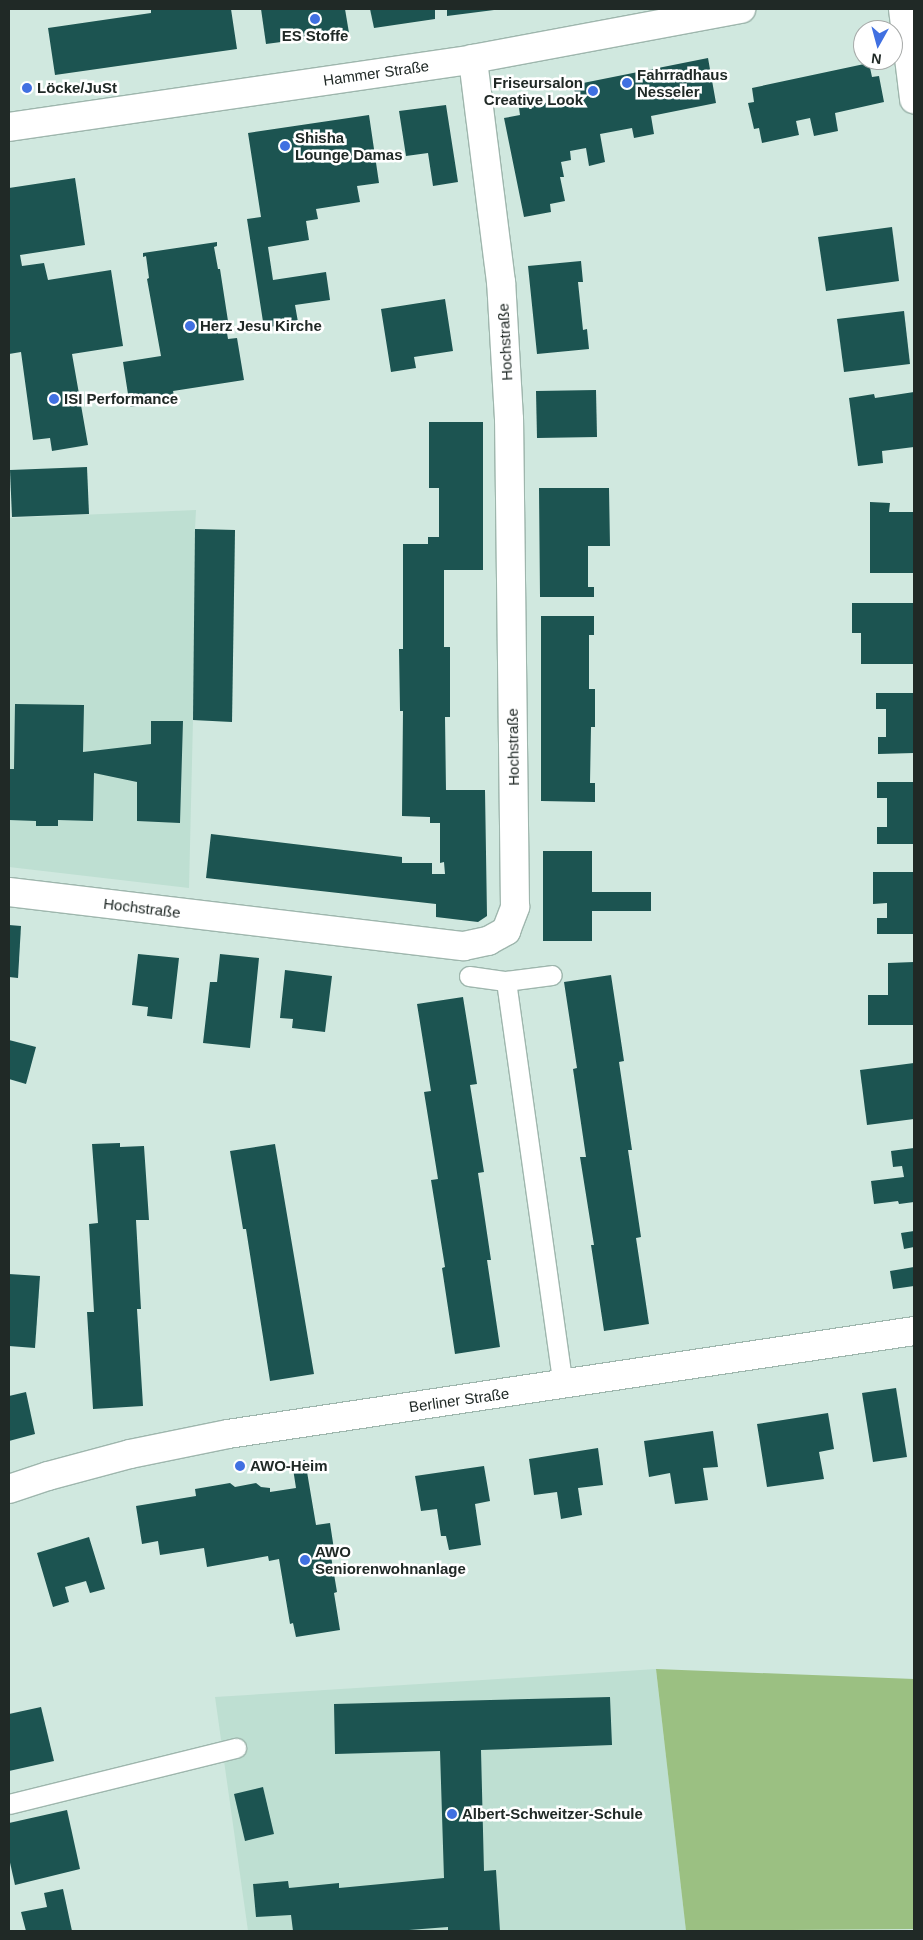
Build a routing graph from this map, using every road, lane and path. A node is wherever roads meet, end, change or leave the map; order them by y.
1 (740, 9) edge
2 (903, 9) edge
3 (685, 14) edge
4 (473, 59) junction
5 (914, 99) edge
6 (9, 127) edge
7 (9, 892) edge
8 (552, 975) dead end
9 (469, 976) dead end
10 (506, 981) junction
11 (914, 1331) edge
12 (563, 1385) junction
13 (9, 1489) edge
14 (236, 1748) dead end
15 (9, 1804) edge

1 - 3 street, Hammer Straße
2 - 5 street
3 - 4 street, Hammer Straße
4 - 6 street, Hammer Straße
4 - 7 street, Hochstraße
8 - 10 lane
9 - 10 lane
10 - 12 lane
11 - 12 street, Berliner Straße
12 - 13 street, Berliner Straße
14 - 15 lane

